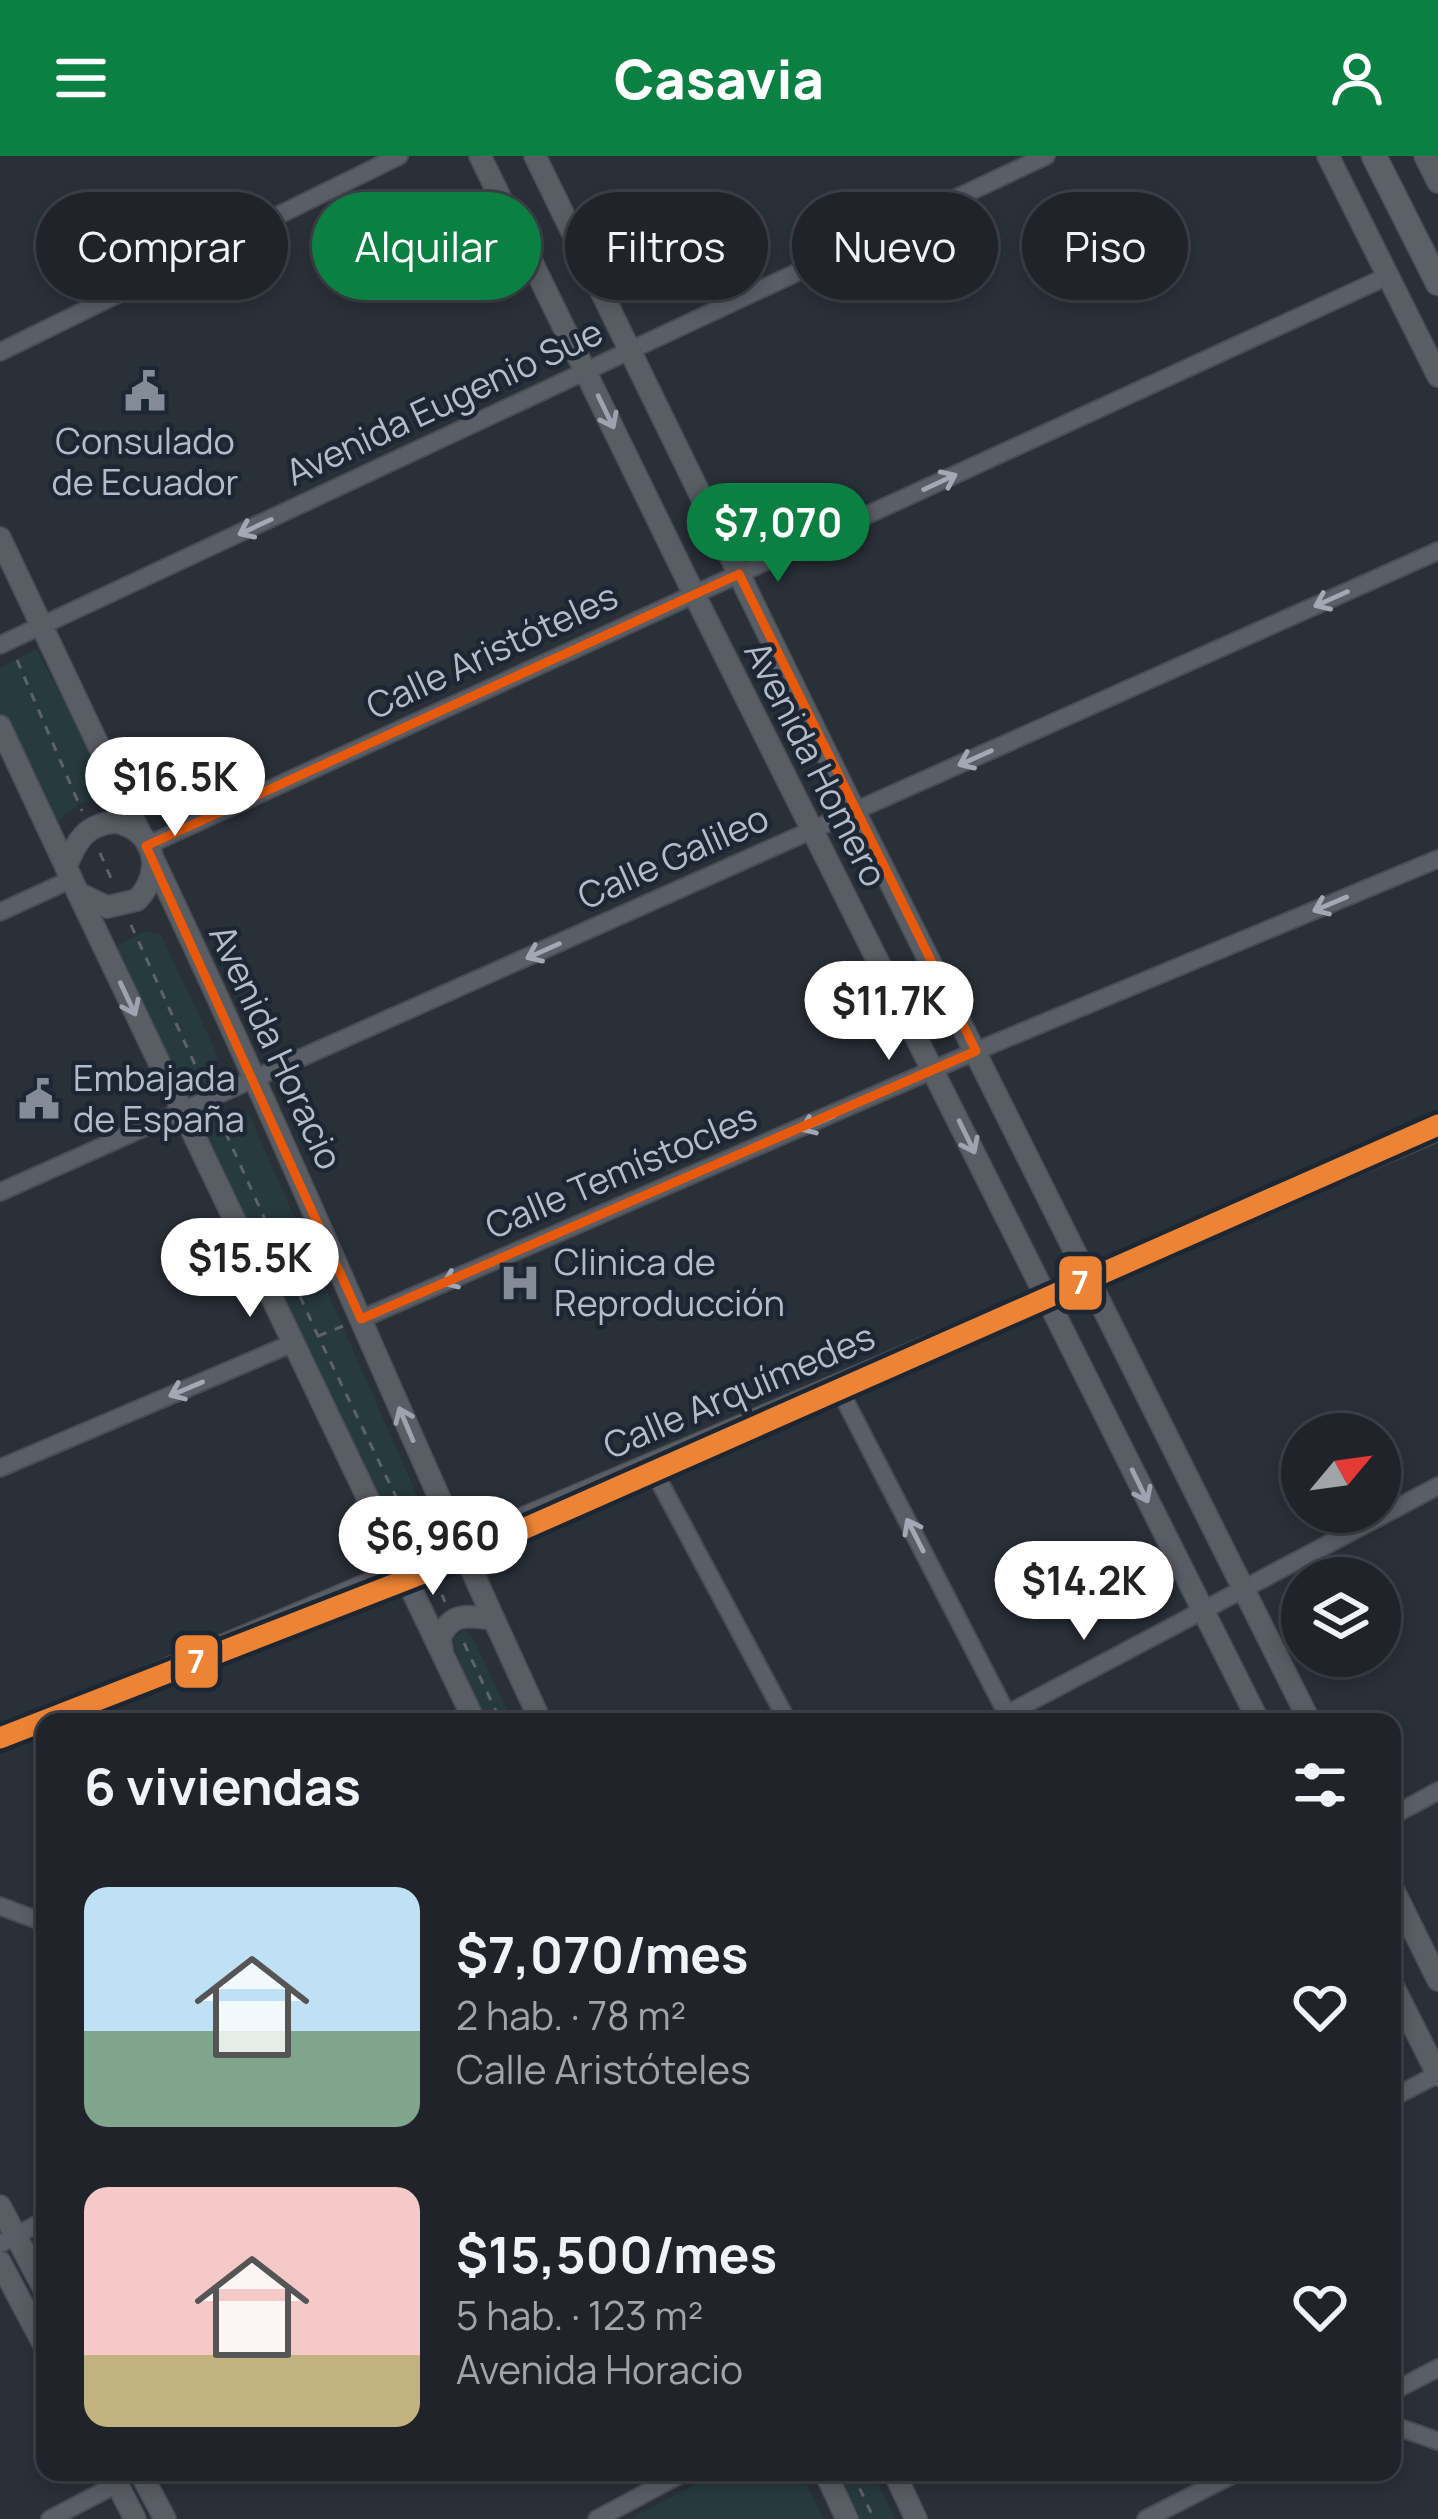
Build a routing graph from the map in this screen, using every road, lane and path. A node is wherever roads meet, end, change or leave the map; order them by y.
1 (399, 156) edge
2 (480, 156) edge
3 (535, 156) edge
4 (1046, 156) edge
5 (1328, 156) edge
6 (1374, 156) edge
7 (1425, 156) edge
8 (1438, 182) edge
9 (1388, 276) junction
10 (1438, 284) edge
11 (630, 351) junction
12 (0, 352) edge
13 (586, 372) junction
14 (1438, 376) edge
15 (0, 538) edge
16 (1438, 550) edge
17 (739, 574) junction
18 (694, 594) junction
19 (42, 626) junction
20 (5, 643) edge
21 (0, 726) edge
22 (856, 812) junction
23 (89, 828) junction
24 (812, 832) junction
25 (147, 847) junction
26 (1438, 859) edge
27 (72, 880) junction
28 (123, 906) junction
29 (0, 912) edge
30 (976, 1052) junction
31 (936, 1072) junction
32 (257, 1078) junction
33 (211, 1099) junction
34 (181, 1112) junction
35 (1438, 1130) edge
36 (0, 1192) edge
37 (1088, 1280) junction
38 (1047, 1298) junction
39 (361, 1319) junction
40 (318, 1336) junction
41 (293, 1343) junction
42 (837, 1384) junction
43 (650, 1464) junction
44 (0, 1468) edge
45 (1438, 1486) edge
46 (459, 1546) junction
47 (427, 1559) junction
48 (404, 1569) junction
49 (1244, 1588) junction
50 (1202, 1611) junction
51 (453, 1619) junction
52 (494, 1619) junction
53 (442, 1652) junction
54 (64, 1713) edge
55 (471, 1713) edge
56 (497, 1713) edge
57 (538, 1713) edge
58 (783, 1713) edge
59 (998, 1713) edge
60 (1009, 1713) edge
61 (1253, 1713) edge
62 (1306, 1713) edge
63 (36, 1725) edge
64 (0, 1740) edge
65 (1438, 1791) edge
66 (1401, 1811) edge
67 (1401, 1905) edge
68 (0, 1906) edge
69 (36, 1920) edge
70 (1438, 1980) edge
71 (1401, 2002) edge
72 (1438, 2074) edge
73 (1401, 2093) edge
74 (0, 2206) edge
75 (36, 2226) edge
76 (8, 2240) edge
77 (0, 2262) edge
78 (36, 2279) edge
79 (36, 2330) edge
80 (1438, 2368) edge
81 (1401, 2387) edge
82 (1401, 2428) edge
83 (1438, 2441) edge
84 (109, 2481) edge
85 (116, 2481) edge
86 (145, 2481) edge
87 (669, 2481) edge
88 (829, 2481) edge
89 (856, 2481) edge
90 (898, 2481) edge
91 (1220, 2481) edge
92 (50, 2519) edge
93 (135, 2519) edge
94 (165, 2519) edge
95 (597, 2519) edge
96 (847, 2519) edge
97 (874, 2519) edge
98 (916, 2519) edge
99 (1146, 2519) edge

1 - 12 street
2 - 13 street, Avenida Homero
3 - 11 street, Avenida Homero
4 - 11 street, Avenida Eugenio Sue
5 - 9 street
6 - 10 main road
7 - 8 street
9 - 14 street
17 -> 9 street, Calle Aristóteles
11 - 13 street, Avenida Eugenio Sue
11 - 17 street, Avenida Homero
13 -> 18 street, Avenida Homero
13 -> 19 street, Avenida Eugenio Sue
15 - 19 street, Avenida Horacio
16 -> 22 street, Calle Galileo
17 - 18 street, Calle Aristóteles
17 - 22 street, Avenida Homero
18 - 24 street, Avenida Homero
18 - 25 street, Calle Aristóteles
19 - 20 street, Avenida Eugenio Sue
19 - 25 street, Avenida Horacio
20 - 23 path
21 - 27 street
22 - 24 street, Calle Galileo
22 - 30 street, Avenida Homero
23 - 25 street
23 - 27 street
23 - 28 path
24 - 31 street, Avenida Homero
24 -> 32 street, Calle Galileo
25 - 28 street
25 - 32 street, Avenida Horacio
26 -> 30 street, Calle Temístocles
27 - 28 street
27 - 29 street
27 -> 34 street
28 - 33 path
30 - 31 street, Calle Temístocles
30 - 37 street, Avenida Homero
31 -> 38 street, Avenida Homero
31 -> 39 street, Calle Temístocles
32 - 33 street, Calle Galileo
32 - 39 street, Avenida Horacio
33 - 34 street, Calle Galileo
33 - 40 path
34 - 36 street, Calle Galileo
34 - 41 street
35 - 37 street, Calle Arquímedes
37 - 38 street, Calle Arquímedes
37 - 49 street, Avenida Homero
38 - 42 street, Calle Arquímedes
38 -> 50 street, Avenida Homero
39 - 40 path
46 -> 39 street, Avenida Horacio
40 - 41 path
40 - 47 path
41 -> 44 street
41 - 48 street
42 - 43 street, Calle Arquímedes
59 -> 42 street
43 - 46 street, Calle Arquímedes
43 - 58 street
45 - 49 street
46 - 47 street, Calle Arquímedes
46 - 52 street, Avenida Horacio
47 - 48 street, Calle Arquímedes
47 - 51 path
48 - 53 street
48 - 54 street, Calle Arquímedes
49 - 50 street
49 - 62 street, Avenida Homero
50 - 60 street
50 - 61 street, Avenida Homero
51 - 52 street
51 - 53 street
51 - 56 path
52 - 57 street, Avenida Horacio
53 - 55 street
63 - 64 street, Calle Arquímedes
65 - 66 street
67 - 70 street
68 - 69 street
71 - 72 street
72 - 73 street
74 - 76 street
75 - 76 street
76 - 78 street
77 - 79 street
80 - 81 street
82 - 83 street
84 - 92 street
85 - 93 street
86 - 94 street
87 - 95 street
88 - 96 street
89 - 97 path
90 - 98 street
91 - 99 street

